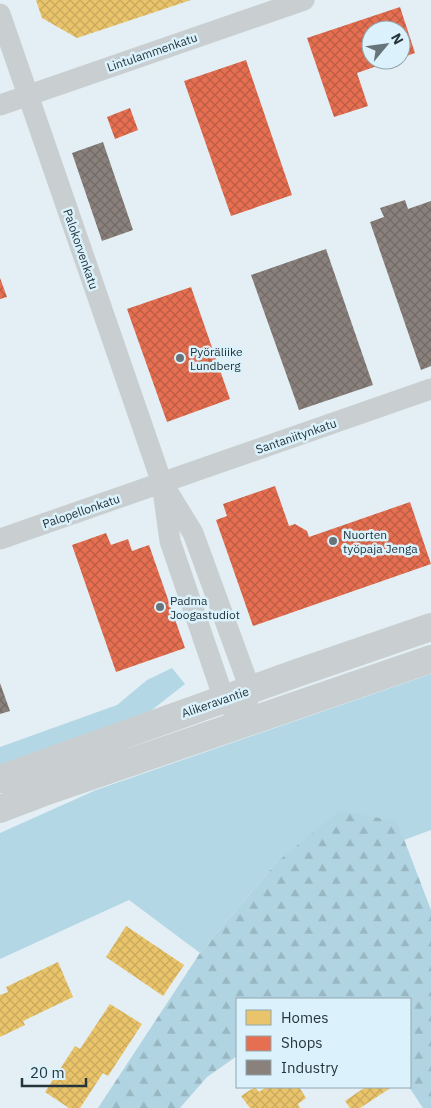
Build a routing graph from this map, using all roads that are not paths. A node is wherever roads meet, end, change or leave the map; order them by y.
1 (304, 0) edge
2 (0, 14) edge
3 (28, 95) junction
4 (0, 105) edge
5 (431, 390) edge
6 (162, 483) junction
7 (0, 538) edge
8 (431, 627) edge
9 (431, 659) edge
10 (250, 690) junction
11 (224, 699) junction
12 (244, 722) junction
13 (0, 779) edge
14 (0, 810) edge

1 - 3 street, Lintulammenkatu
2 - 3 street, Palokorvenkatu
3 - 4 street, Lintulammenkatu
3 - 6 street, Palokorvenkatu
5 - 6 street, Santaniitynkatu
6 - 7 street, Palopellonkatu
6 - 10 street, Palokorvenkatu
6 - 11 street, Palokorvenkatu
8 - 10 main road, Alikeravantie
9 - 12 main road
10 - 11 main road, Alikeravantie
10 - 12 street
11 - 12 street, Palokorvenkatu
11 - 13 main road, Alikeravantie
12 - 14 main road

